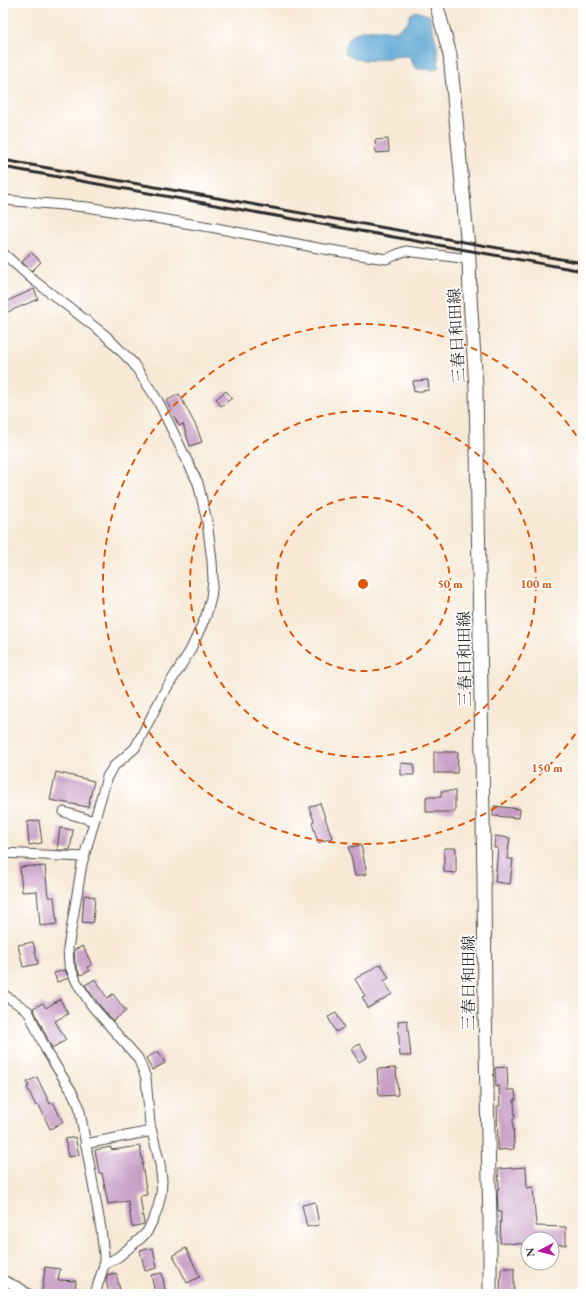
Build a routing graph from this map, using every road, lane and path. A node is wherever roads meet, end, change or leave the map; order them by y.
1 (436, 3) edge
2 (3, 200) edge
3 (3, 253) edge
4 (469, 259) junction
5 (64, 812) dead end
6 (94, 820) junction
7 (3, 853) edge
8 (84, 857) junction
9 (3, 994) edge
10 (152, 1131) junction
11 (85, 1144) junction
12 (104, 1265) junction
13 (3, 1280) edge
14 (28, 1294) edge
15 (95, 1294) edge
16 (490, 1294) edge

1 - 4 main road, 三春日和田線
2 - 4 street
3 - 6 street
4 - 16 main road, 三春日和田線
5 - 6 street
6 - 8 street
7 - 8 street
8 - 10 street
9 - 11 street
10 - 11 street
10 - 12 street
11 - 12 street
12 - 15 street
13 - 14 street

